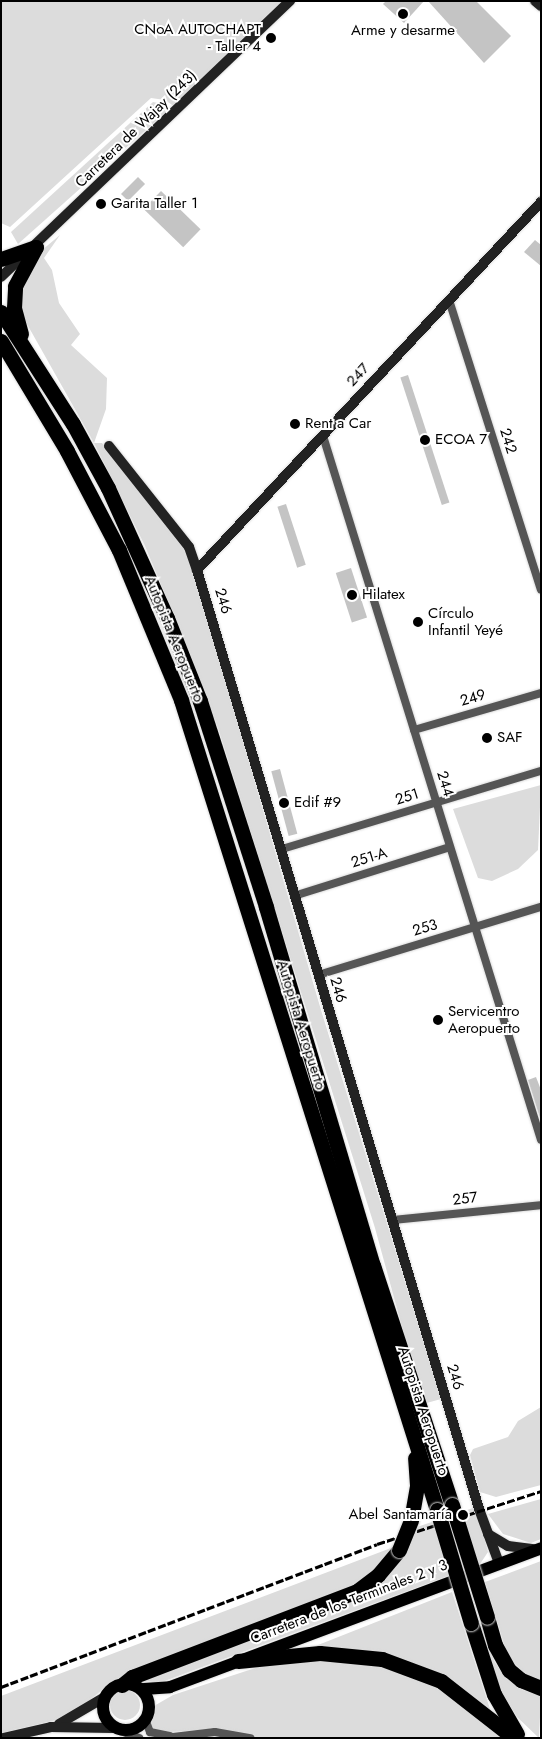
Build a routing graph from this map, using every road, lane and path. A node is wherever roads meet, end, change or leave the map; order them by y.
1 (290, 1) edge
2 (535, 1) edge
3 (541, 6) edge
4 (540, 206) edge
5 (36, 247) junction
6 (1, 259) edge
7 (1, 277) edge
8 (449, 300) junction
9 (1, 312) edge
10 (4, 347) edge
11 (27, 349) junction
12 (322, 436) junction
13 (109, 446) dead end
14 (198, 570) junction
15 (541, 590) edge
16 (541, 693) edge
17 (414, 730) junction
18 (541, 771) edge
19 (436, 803) junction
20 (450, 847) junction
21 (282, 849) junction
22 (296, 895) junction
23 (541, 907) edge
24 (475, 927) junction
25 (318, 975) junction
26 (541, 1140) edge
27 (541, 1205) edge
28 (392, 1220) junction
29 (406, 1413) junction
30 (488, 1534) junction
31 (539, 1548) edge
32 (499, 1563) junction
33 (238, 1661) junction
34 (122, 1686) junction
35 (170, 1688) junction
36 (541, 1688) edge
37 (144, 1689) junction
38 (104, 1697) junction
39 (151, 1704) junction
40 (145, 1719) junction
41 (51, 1727) junction
42 (113, 1728) junction
43 (175, 1736) junction
44 (3, 1738) edge
45 (139, 1738) edge
46 (166, 1738) edge
47 (250, 1738) edge
48 (514, 1738) edge
49 (521, 1738) edge

1 - 5 street, Carretera de Wajay (243)
2 - 3 street
4 - 8 street, 247
5 - 6 highway
5 - 7 street, Carretera de Wajay (243)
5 - 11 highway
8 - 12 street, 247
8 - 15 street, 242
9 - 11 highway, Autopista Aeropuerto
10 - 29 highway, Autopista Aeropuerto
11 - 36 highway, Autopista Aeropuerto, bridge
12 - 14 street, 247
12 - 17 street, 244
13 - 14 street, 246
14 - 21 street, 246
16 - 17 street, 249
17 - 19 street, 244
18 - 19 street, 251
19 - 20 street, 244
19 - 21 street, 251
20 - 22 street, 251-A
20 - 24 street, 244
21 - 22 street, 246
22 - 25 street, 246
23 - 24 street, 253
24 - 25 street, 253
24 - 26 street, 244
25 - 28 street, 246
27 - 28 street, 257
28 - 30 street, 246
29 - 34 highway, bridge
29 - 49 highway, Autopista Aeropuerto, bridge
30 - 31 street
30 - 32 street, 246
31 - 32 main road, Carretera de los Terminales 2 y 3
32 - 33 main road, Carretera de los Terminales 2 y 3
33 - 35 main road, Carretera de los Terminales 2 y 3
33 - 48 highway
34 - 37 main road
34 - 38 main road
35 - 37 main road, Carretera de los Terminales 2 y 3
35 - 39 main road, Carretera de los Terminales 2 y 3
37 - 39 main road
38 - 41 street
38 - 42 main road
39 - 40 main road
40 - 42 main road
40 - 43 street
41 - 42 street
41 - 44 street
42 - 45 street
43 - 46 street
43 - 47 street

